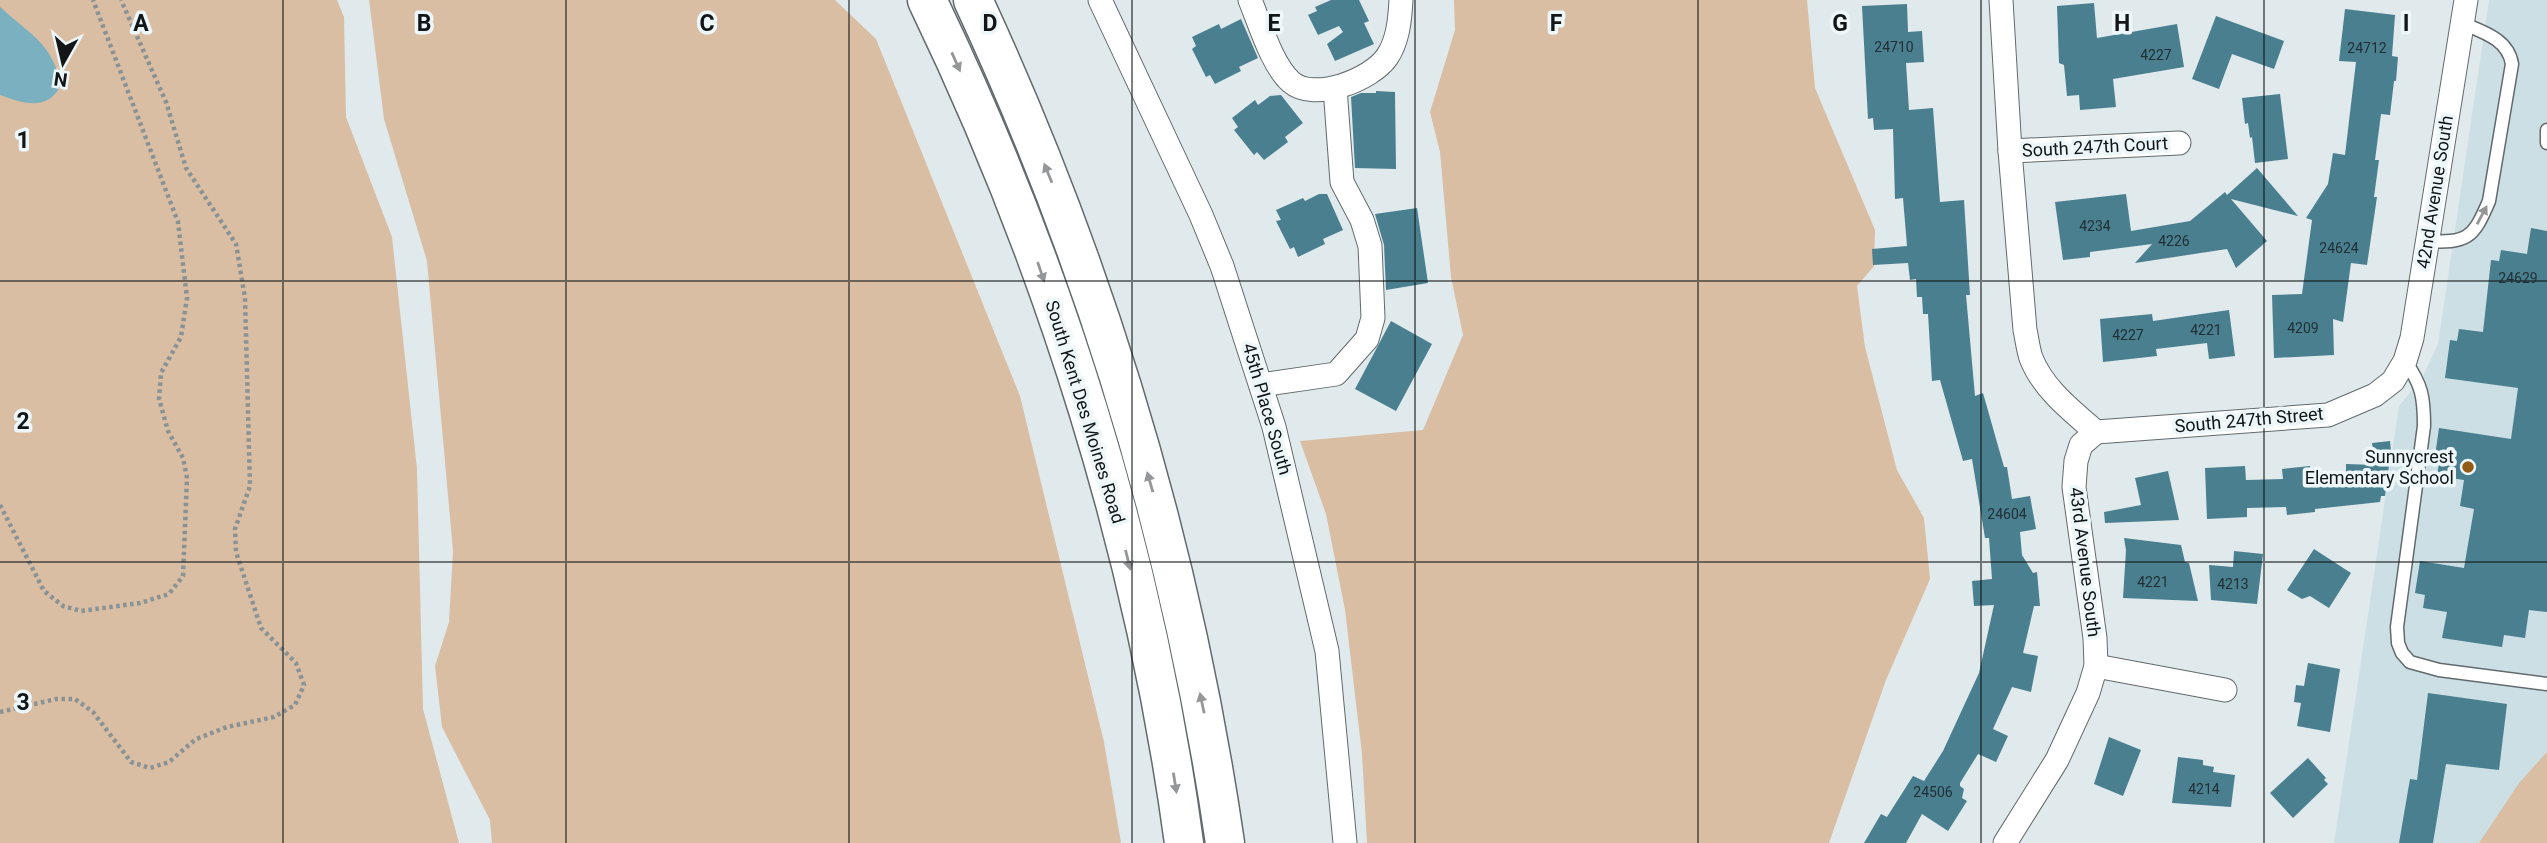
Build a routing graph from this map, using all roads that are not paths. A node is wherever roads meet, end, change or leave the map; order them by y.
1 (927, 0) edge
2 (973, 0) edge
3 (1100, 0) edge
4 (1250, 0) edge
5 (1401, 0) edge
6 (2001, 0) edge
7 (2464, 11) edge
8 (1335, 88) junction
9 (2547, 130) edge
10 (2179, 143) dead end
11 (2547, 144) edge
12 (2010, 151) junction
13 (2426, 241) junction
14 (2405, 361) junction
15 (2393, 381) joint
16 (1261, 385) junction
17 (2096, 432) junction
18 (2096, 666) junction
19 (2547, 684) edge
20 (2225, 690) dead end
21 (1184, 843) edge
22 (1225, 843) edge
23 (1345, 843) edge
24 (2005, 843) edge

1 -> 21 highway, South Kent Des Moines Road
22 -> 2 highway
3 - 16 street, 45th Place South
4 - 8 street
5 - 8 street
6 - 12 street
7 - 13 street, 42nd Avenue South
13 -> 7 lane
8 - 16 street
9 - 11 lane
10 - 12 street, South 247th Court
12 - 17 street
13 - 14 street, 42nd Avenue South
14 - 15 street, 42nd Avenue South
14 - 19 lane
15 - 17 street, South 247th Street
16 - 23 street, 45th Place South
17 - 18 street, 43rd Avenue South
18 - 20 street
18 - 24 street, 43rd Avenue South

